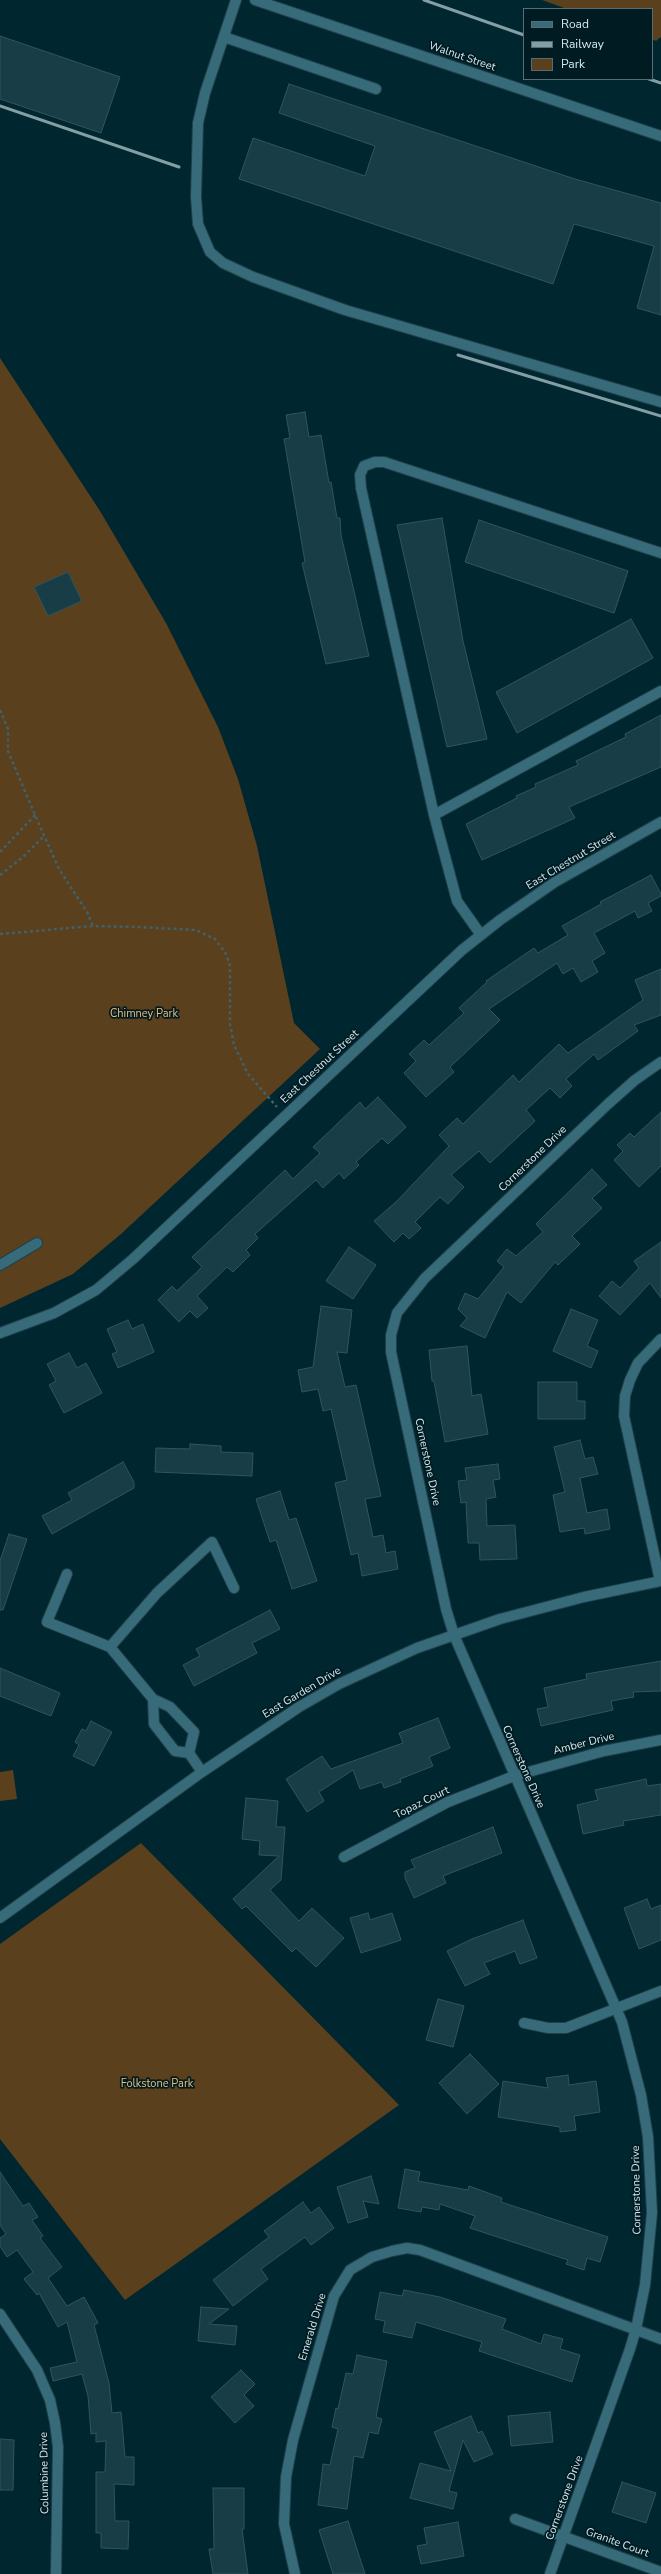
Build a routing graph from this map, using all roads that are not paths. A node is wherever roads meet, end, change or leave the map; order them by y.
1 (236, 0) edge
2 (255, 0) edge
3 (224, 37) junction
4 (376, 89) dead end
5 (661, 136) edge
6 (661, 402) edge
7 (661, 553) edge
8 (661, 691) edge
9 (434, 815) junction
10 (661, 822) edge
11 (481, 935) junction
12 (661, 1062) edge
13 (37, 1243) dead end
14 (0, 1265) edge
15 (0, 1333) edge
16 (661, 1339) edge
17 (67, 1574) dead end
18 (661, 1581) edge
19 (234, 1588) dead end
20 (454, 1634) junction
21 (110, 1647) junction
22 (153, 1699) junction
23 (661, 1740) edge
24 (188, 1753) junction
25 (202, 1772) junction
26 (514, 1776) junction
27 (344, 1857) dead end
28 (0, 1918) edge
29 (661, 1991) edge
30 (616, 2008) junction
31 (524, 2023) dead end
32 (0, 2314) edge
33 (636, 2329) junction
34 (661, 2339) edge
35 (515, 2519) dead end
36 (564, 2536) junction
37 (661, 2572) edge
38 (56, 2574) edge
39 (295, 2574) edge
40 (550, 2574) edge

1 - 3 street
2 - 5 street, Walnut Street
3 - 4 street
3 - 6 street
7 - 9 street
8 - 9 street
9 - 11 street
10 - 11 street, East Chestnut Street
11 - 15 street, East Chestnut Street
12 - 20 street, Cornerstone Drive
13 - 14 street
16 - 18 street
17 - 21 street
18 - 20 street, East Garden Drive
19 - 21 street
20 - 25 street, East Garden Drive
20 - 26 street, Cornerstone Drive
21 - 22 street
22 - 24 street
22 - 24 street
23 - 26 street, Amber Drive
24 - 25 street
25 - 28 street, East Garden Drive
26 - 27 street, Topaz Court
26 - 30 street, Cornerstone Drive
29 - 30 street
30 - 31 street
30 - 33 street, Cornerstone Drive
32 - 38 street, Columbine Drive
33 - 34 street, Emerald Drive
33 - 36 street, Cornerstone Drive
33 - 39 street, Emerald Drive
35 - 36 street, Granite Court
36 - 37 street, Granite Court
36 - 40 street, Cornerstone Drive

